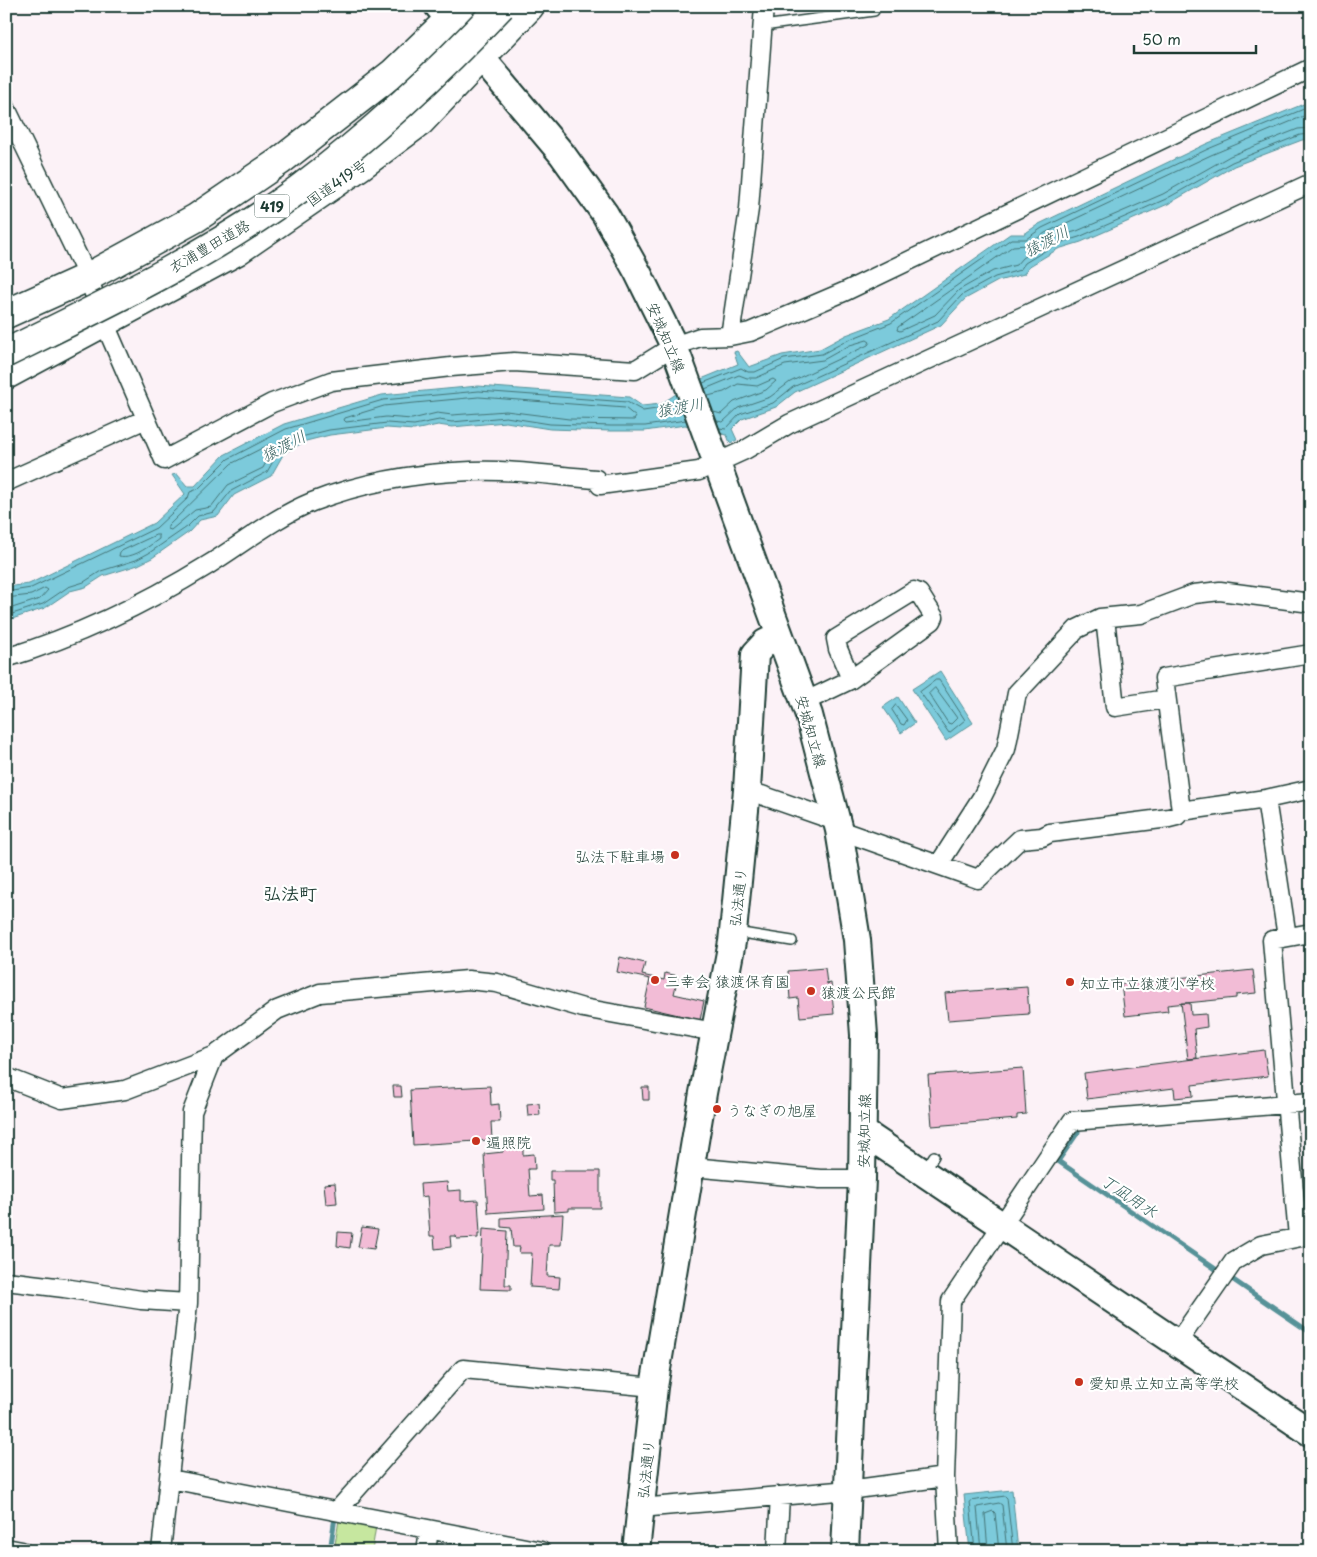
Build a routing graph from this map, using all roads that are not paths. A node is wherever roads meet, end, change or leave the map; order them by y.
1 (481, 6) edge
2 (501, 6) edge
3 (530, 6) edge
4 (764, 6) edge
5 (450, 11) edge
6 (874, 11) dead end
7 (763, 26) junction
8 (483, 58) junction
9 (1311, 68) edge
10 (7, 113) edge
11 (1311, 183) edge
12 (88, 277) junction
13 (6, 314) edge
14 (104, 324) junction
15 (730, 336) junction
16 (6, 338) edge
17 (675, 351) junction
18 (6, 353) edge
19 (6, 374) edge
20 (146, 419) junction
21 (714, 456) junction
22 (6, 482) edge
23 (1311, 603) edge
24 (1105, 618) junction
25 (779, 636) junction
26 (1311, 654) edge
27 (6, 658) edge
28 (851, 680) junction
29 (1166, 699) junction
30 (804, 702) junction
31 (1311, 789) edge
32 (747, 790) junction
33 (1266, 799) junction
34 (1181, 811) junction
35 (838, 826) junction
36 (939, 864) junction
37 (734, 931) junction
38 (1311, 933) edge
39 (1288, 937) junction
40 (792, 941) dead end
41 (715, 1032) junction
42 (214, 1056) junction
43 (6, 1077) edge
44 (1311, 1102) edge
45 (1287, 1104) junction
46 (864, 1132) junction
47 (692, 1167) junction
48 (862, 1180) junction
49 (1003, 1226) junction
50 (1304, 1236) edge
51 (6, 1281) edge
52 (188, 1303) junction
53 (1177, 1343) junction
54 (654, 1387) junction
55 (1311, 1433) edge
56 (945, 1478) junction
57 (170, 1479) junction
58 (849, 1490) junction
59 (780, 1496) junction
60 (640, 1508) junction
61 (337, 1510) junction
62 (430, 1530) junction
63 (6, 1548) edge
64 (521, 1549) edge
65 (22, 1551) edge
66 (161, 1551) edge
67 (426, 1551) edge
68 (541, 1551) edge
69 (636, 1551) edge
70 (778, 1551) edge
71 (845, 1551) edge
72 (949, 1551) edge

1 - 16 highway, 衣浦豊田道路 / 419
2 - 18 highway, 衣浦豊田道路 / 419, bridge
3 - 8 highway, 国道419号 / 419
4 - 7 street
5 - 8 main road, 安城知立線
5 - 12 highway, 419
6 - 7 lane
7 - 15 street
8 - 14 highway, 国道419号 / 419
8 - 17 main road, 安城知立線
9 - 15 street
10 - 12 street
11 - 21 street
12 - 13 highway, 419
12 - 14 street
14 - 19 highway, 国道419号 / 419
14 - 20 street
15 - 17 street
17 - 20 street
17 - 21 main road, 安城知立線
20 - 22 street
21 - 25 main road, 安城知立線
21 - 27 street
23 - 24 street
24 - 29 street
24 - 36 street
25 - 30 main road, 安城知立線
25 - 32 main road, 弘法通り
26 - 29 street
28 - 28 street
28 - 30 street
29 - 34 street
30 - 35 main road, 安城知立線
31 - 33 street
32 - 35 street
32 - 37 main road, 弘法通り
33 - 34 street
33 - 39 street
34 - 36 street
35 - 36 street
35 - 46 main road, 安城知立線
37 - 40 lane
37 - 41 main road, 弘法通り
38 - 39 street
39 - 45 street
41 - 42 street
41 - 47 main road, 弘法通り
42 - 43 street
42 - 52 street
44 - 45 street
45 - 49 street
45 - 50 street
46 - 48 main road, 安城知立線
46 - 49 main road
47 - 48 street
47 - 54 main road, 弘法通り
48 - 58 main road, 安城知立線
49 - 53 main road
49 - 56 street
50 - 53 street
51 - 52 street
52 - 57 street
53 - 55 main road
54 - 60 main road, 弘法通り
54 - 61 street
56 - 58 street
56 - 72 street
57 - 61 street
57 - 66 street
58 - 59 street
58 - 71 main road, 安城知立線
59 - 60 street
59 - 70 street
60 - 69 main road, 弘法通り
61 - 62 street
62 - 64 street
62 - 67 street
63 - 65 street
64 - 68 street

